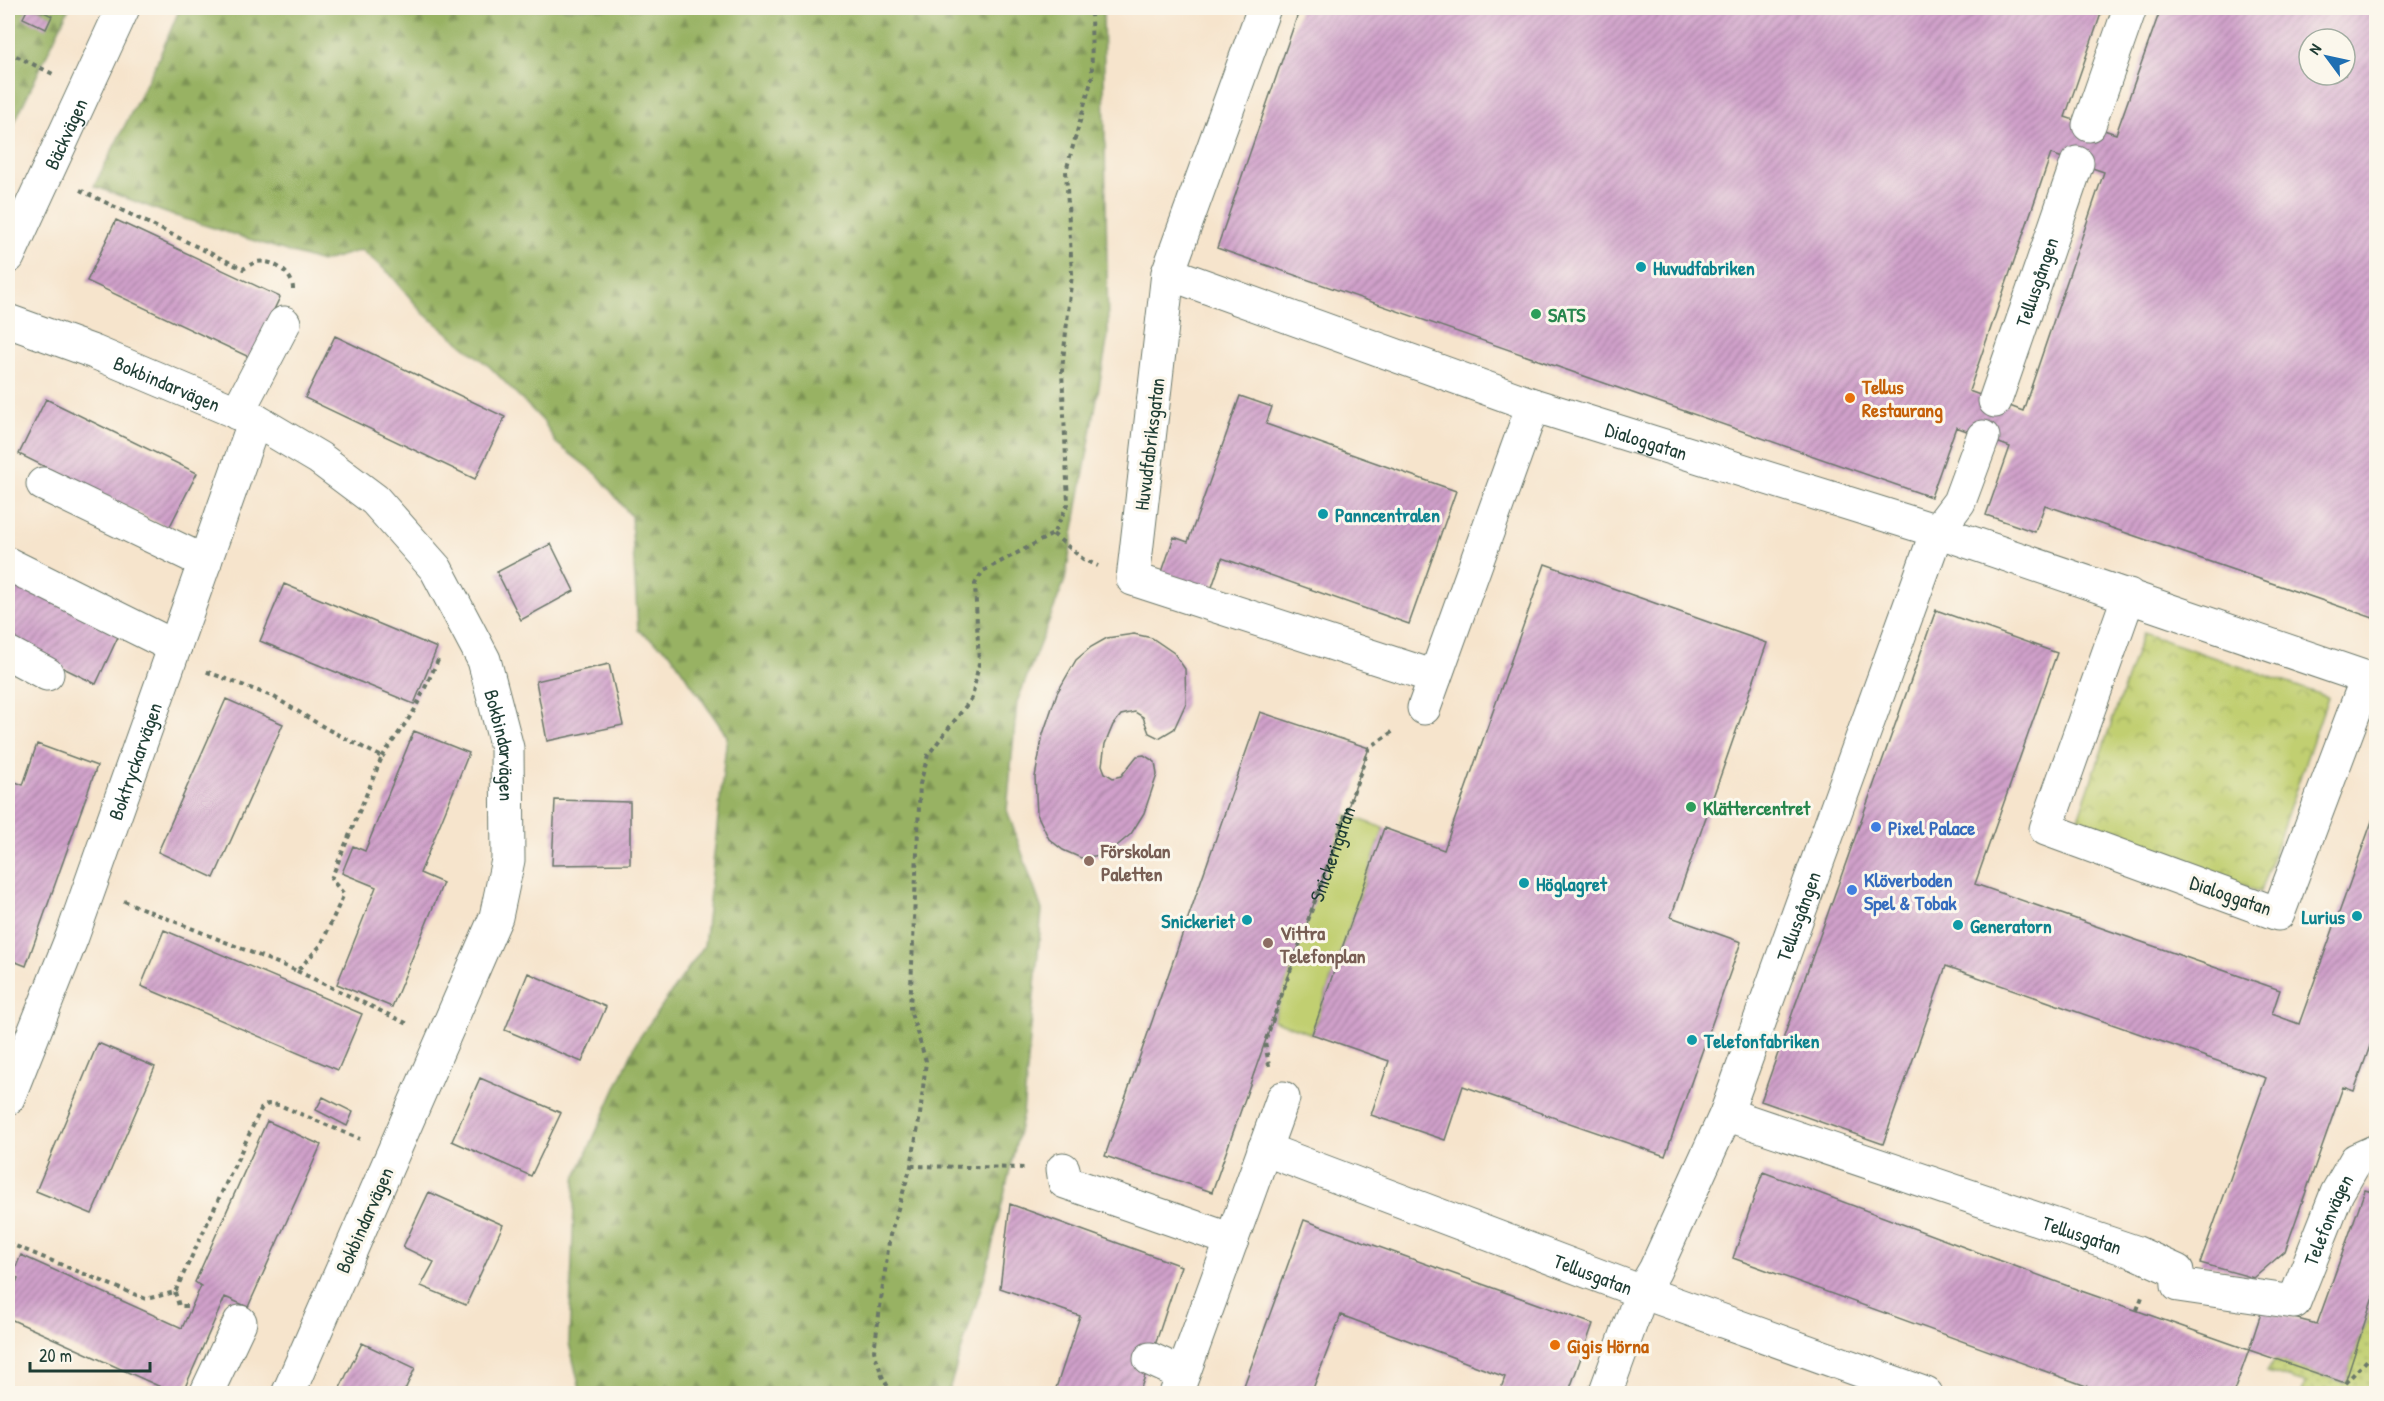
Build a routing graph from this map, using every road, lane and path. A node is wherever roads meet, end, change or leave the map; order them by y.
1 (123, 8) edge
2 (1091, 8) edge
3 (1264, 8) edge
4 (2130, 8) edge
5 (8, 52) edge
6 (86, 89) junction
7 (2089, 125) dead end
8 (2077, 163) dead end
9 (46, 175) junction
10 (8, 257) edge
11 (1168, 273) junction
12 (8, 321) edge
13 (284, 322) joint
14 (1995, 401) dead end
15 (1533, 405) junction
16 (246, 417) junction
17 (1983, 437) dead end
18 (43, 484) dead end
19 (1937, 531) junction
20 (1053, 534) junction
21 (205, 562) junction
22 (8, 564) edge
23 (1133, 579) junction
24 (2129, 595) junction
25 (466, 626) junction
26 (173, 652) junction
27 (8, 653) edge
28 (47, 674) dead end
29 (1434, 677) junction
30 (1424, 708) joint
31 (382, 757) junction
32 (90, 887) junction
33 (297, 971) junction
34 (444, 1041) junction
35 (8, 1098) edge
36 (1283, 1098) joint
37 (1726, 1114) junction
38 (1264, 1149) junction
39 (2376, 1151) edge
40 (394, 1153) junction
41 (1063, 1169) dead end
42 (1232, 1240) junction
43 (8, 1243) edge
44 (175, 1292) junction
45 (1642, 1292) junction
46 (2294, 1302) joint
47 (192, 1306) dead end
48 (240, 1322) dead end
49 (2376, 1343) edge
50 (1150, 1359) dead end
51 (2345, 1383) dead end
52 (1180, 1384) edge
53 (206, 1394) edge
54 (288, 1394) edge
55 (892, 1394) edge
56 (1605, 1394) edge
57 (1926, 1394) edge

1 - 6 street, Bäckvägen
2 - 20 path
3 - 11 street, Huvudfabriksgatan
4 - 7 street
5 - 6 path
6 - 9 street, Bäckvägen
8 - 14 street, Tellusgången
9 - 10 street, Bäckvägen
9 - 13 path
11 - 15 street, Dialoggatan
11 - 23 street, Huvudfabriksgatan
12 - 16 street, Bokbindarvägen
13 - 16 street, Boktryckarvägen
15 - 19 street, Dialoggatan
15 - 29 street
16 - 21 street, Boktryckarvägen
16 - 25 street, Bokbindarvägen
17 - 19 street, Tellusgången
18 - 21 street
19 - 24 street, Dialoggatan
19 - 37 street, Tellusgången
20 - 23 path
20 - 55 path
21 - 26 street, Boktryckarvägen
22 - 26 street
23 - 29 street
24 - 24 street, Dialoggatan
25 - 31 path
25 - 34 street, Bokbindarvägen
26 - 31 path
26 - 32 street, Boktryckarvägen
27 - 28 street
29 - 30 street
30 - 36 path, Snickerigatan
31 - 33 path
32 - 33 path
32 - 35 street, Boktryckarvägen
33 - 34 path
34 - 40 street, Bokbindarvägen
36 - 38 street
37 - 45 street, Tellusgången
37 - 46 street, Tellusgatan
38 - 42 street
38 - 45 street, Tellusgatan
39 - 46 street, Telefonvägen
40 - 44 path
40 - 54 street, Bokbindarvägen
41 - 42 street
42 - 52 street
43 - 44 path
44 - 47 path
45 - 56 street, Tellusgången
45 - 57 street, Tellusgatan
48 - 53 street
49 - 51 path
50 - 52 street

